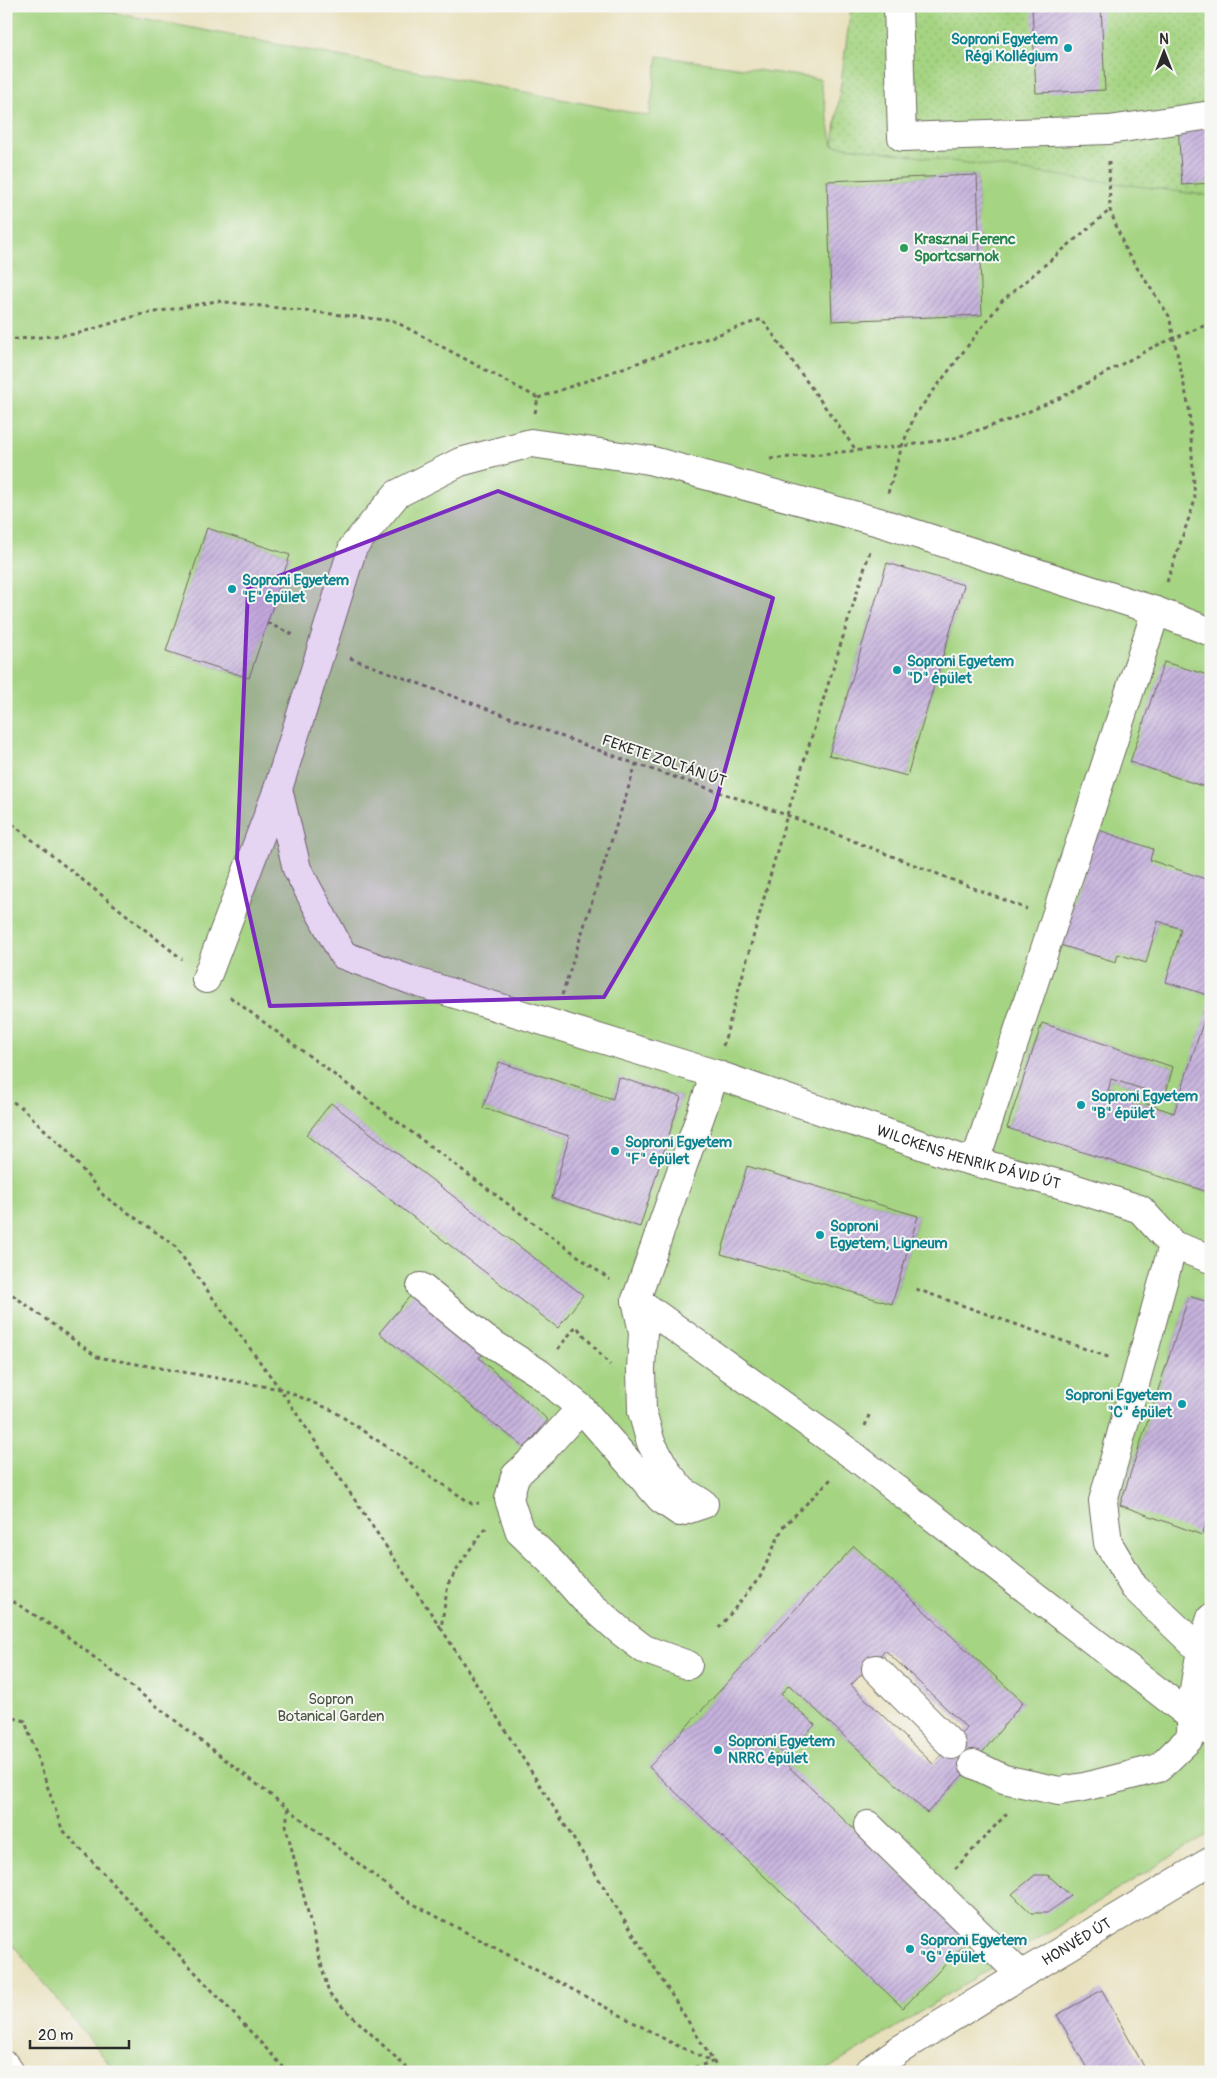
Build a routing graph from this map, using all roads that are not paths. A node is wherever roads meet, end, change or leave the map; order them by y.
1 (898, 6) edge
2 (1211, 114) edge
3 (1156, 611) junction
4 (1211, 632) edge
5 (278, 790) junction
6 (206, 978) road end
7 (715, 1074) junction
8 (975, 1162) junction
9 (1174, 1245) junction
10 (1211, 1259) edge
11 (421, 1287) dead end
12 (636, 1300) junction
13 (581, 1408) junction
14 (1211, 1618) edge
15 (1200, 1650) junction
16 (688, 1665) dead end
17 (876, 1669) dead end
18 (1201, 1726) edge
19 (952, 1745) dead end
20 (973, 1764) dead end
21 (868, 1825) dead end
22 (1211, 1861) edge
23 (1021, 1975) junction
24 (6, 2066) edge
25 (10, 2072) edge
26 (868, 2072) edge

1 - 2 street
3 - 4 street
3 - 5 street
3 - 8 street
5 - 6 street
5 - 7 street, WILCKENS HENRIK DÁVID ÚT
7 - 8 street, WILCKENS HENRIK DÁVID ÚT
7 - 12 street
8 - 9 street, WILCKENS HENRIK DÁVID ÚT
9 - 10 street, WILCKENS HENRIK DÁVID ÚT
9 - 15 street
11 - 13 street
12 - 13 street
12 - 18 street
13 - 16 street
14 - 15 street
15 - 18 street
17 - 19 street
18 - 20 street
21 - 23 street
22 - 23 street, HONVÉD ÚT
23 - 26 street, HONVÉD ÚT
24 - 25 street

